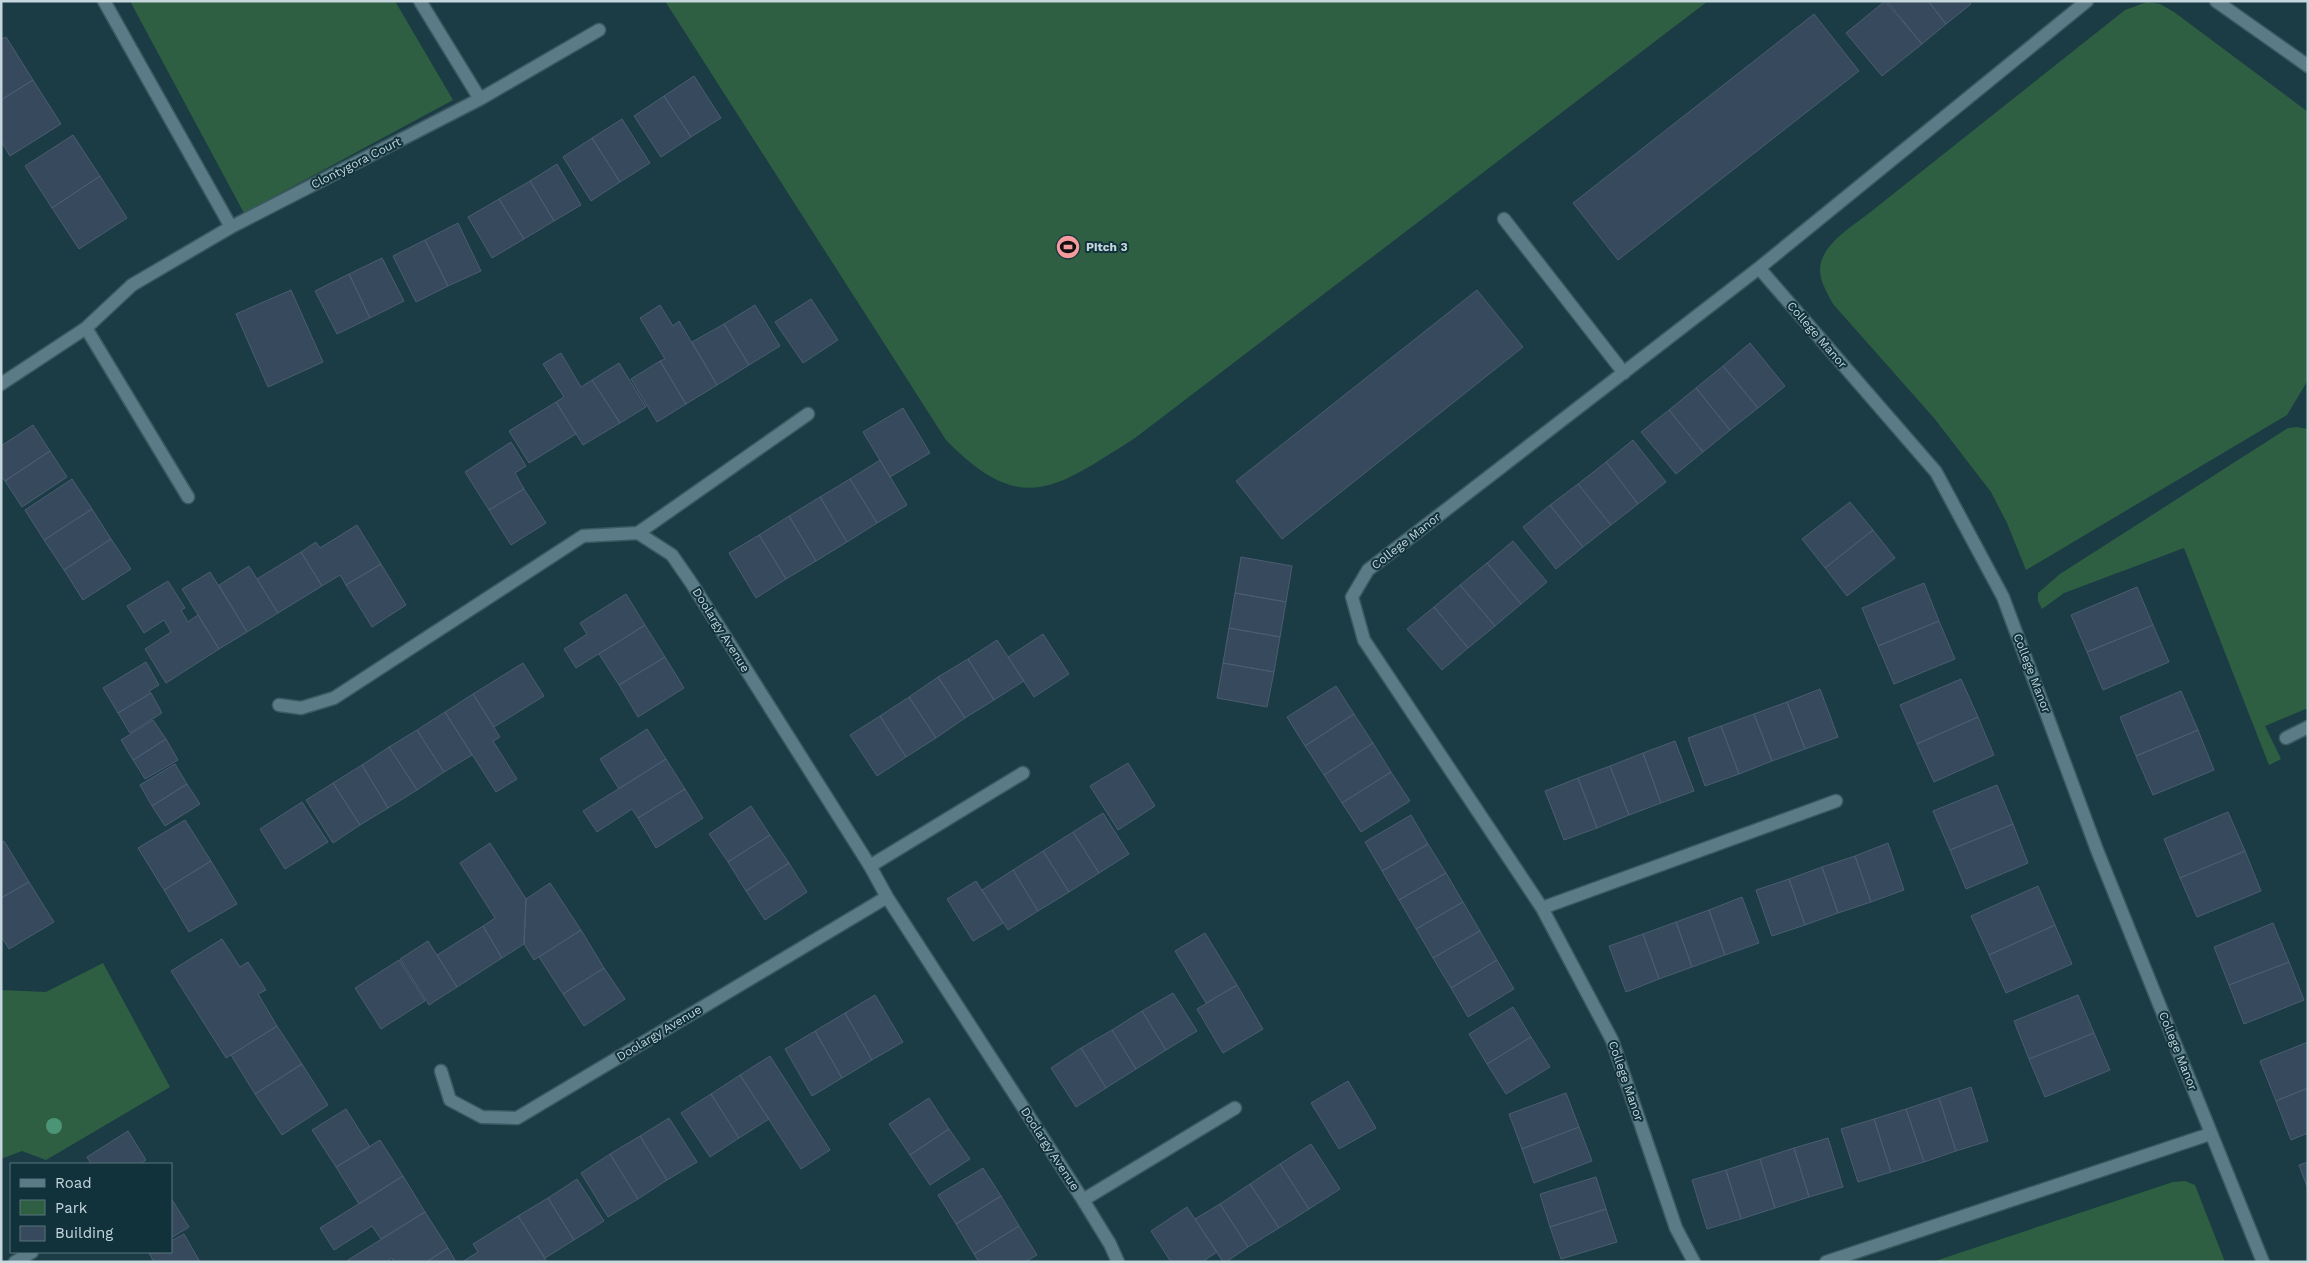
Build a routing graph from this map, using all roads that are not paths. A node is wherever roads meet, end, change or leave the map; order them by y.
1 (104, 1) edge
2 (420, 1) edge
3 (2087, 1) edge
4 (2216, 1) edge
5 (599, 30) dead end
6 (2308, 66) edge
7 (480, 99) junction
8 (1504, 219) dead end
9 (231, 227) junction
10 (1759, 268) junction
11 (86, 328) junction
12 (1624, 373) junction
13 (1, 384) edge
14 (808, 414) dead end
15 (188, 497) dead end
16 (638, 533) junction
17 (279, 705) dead end
18 (2308, 727) edge
19 (2286, 738) dead end
20 (1023, 773) dead end
21 (1836, 801) dead end
22 (870, 866) junction
23 (887, 897) junction
24 (1542, 908) junction
25 (441, 1071) dead end
26 (1236, 1108) dead end
27 (2210, 1134) junction
28 (1083, 1200) junction
29 (30, 1253) edge
30 (16, 1262) edge
31 (1118, 1262) edge
32 (1694, 1262) edge
33 (1826, 1262) edge
34 (2262, 1262) edge

1 - 9 street
2 - 7 street
3 - 10 street, College Manor
4 - 6 street
5 - 7 street, Clontygora Court
7 - 9 street, Clontygora Court
8 - 12 street
9 - 11 street, Clontygora Court
10 - 12 street, College Manor
10 - 27 street, College Manor
11 - 13 street, Clontygora Court
11 - 15 street
12 - 24 street, College Manor
14 - 16 street
16 - 17 street
16 - 22 street, Doolargy Avenue
18 - 19 street
20 - 22 street
21 - 24 street
22 - 23 street, Doolargy Avenue
23 - 25 street, Doolargy Avenue
23 - 28 street, Doolargy Avenue
24 - 32 street, College Manor
26 - 28 street, Doolargy Avenue
27 - 33 street
27 - 34 street, College Manor
28 - 31 street, Doolargy Avenue
29 - 30 street

